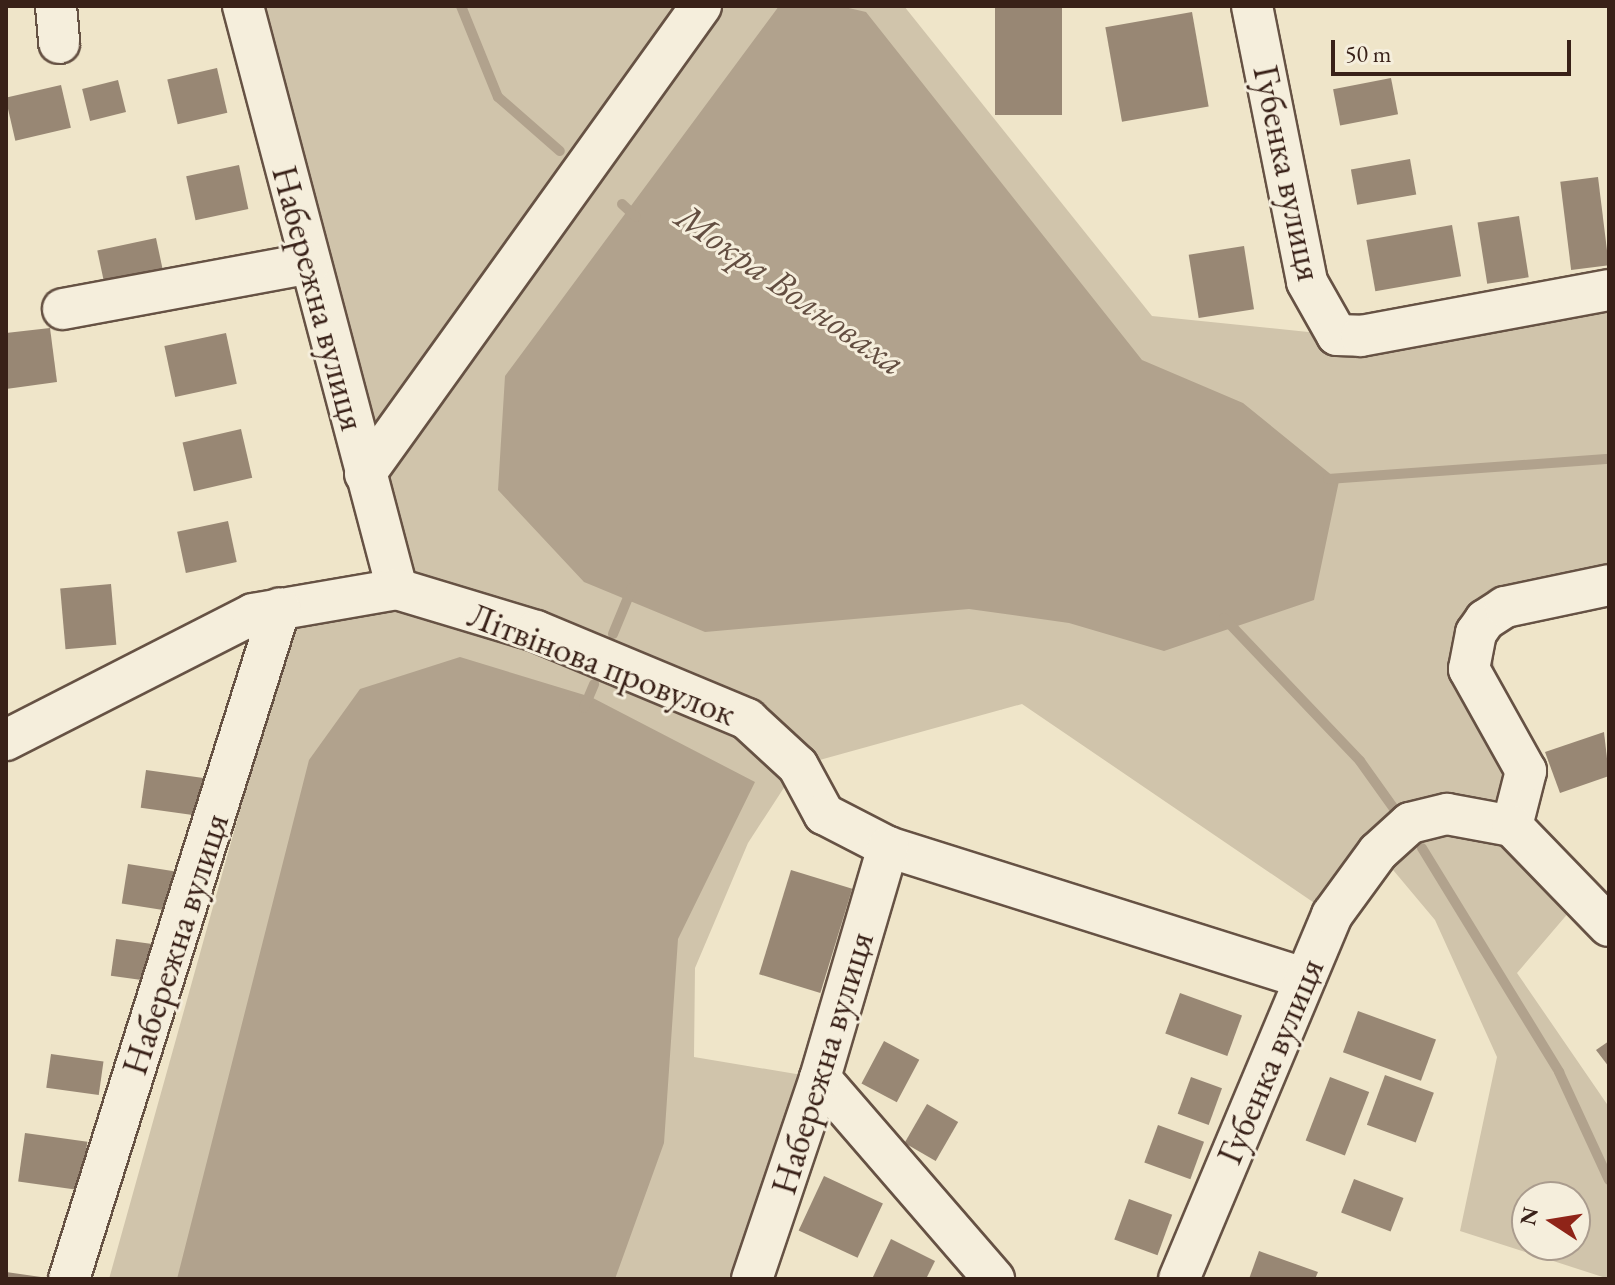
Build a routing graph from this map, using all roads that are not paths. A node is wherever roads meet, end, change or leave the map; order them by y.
1 (243, 6) edge
2 (701, 6) edge
3 (1252, 6) edge
4 (310, 263) junction
5 (1609, 290) edge
6 (63, 309) dead end
7 (365, 474) junction
8 (1609, 585) edge
9 (397, 589) junction
10 (280, 608) junction
11 (6, 740) edge
12 (1512, 826) junction
13 (888, 847) junction
14 (1609, 926) edge
15 (1304, 978) junction
16 (820, 1078) junction
17 (69, 1279) edge
18 (752, 1279) edge
19 (994, 1279) edge
20 (1179, 1279) edge

1 - 4 street, Набережна вулиця
2 - 7 street
3 - 5 street, Губенка вулиця
4 - 6 street
4 - 7 street, Набережна вулиця
7 - 9 street, Набережна вулиця
8 - 12 street
9 - 10 street, Літвінова провулок
9 - 13 street, Літвінова провулок
10 - 11 street, Літвінова провулок
10 - 17 street, Набережна вулиця
12 - 14 street
12 - 15 street, Губенка вулиця
13 - 15 street, Літвінова провулок
13 - 16 street, Набережна вулиця
15 - 20 street, Губенка вулиця
16 - 18 street, Набережна вулиця
16 - 19 street

